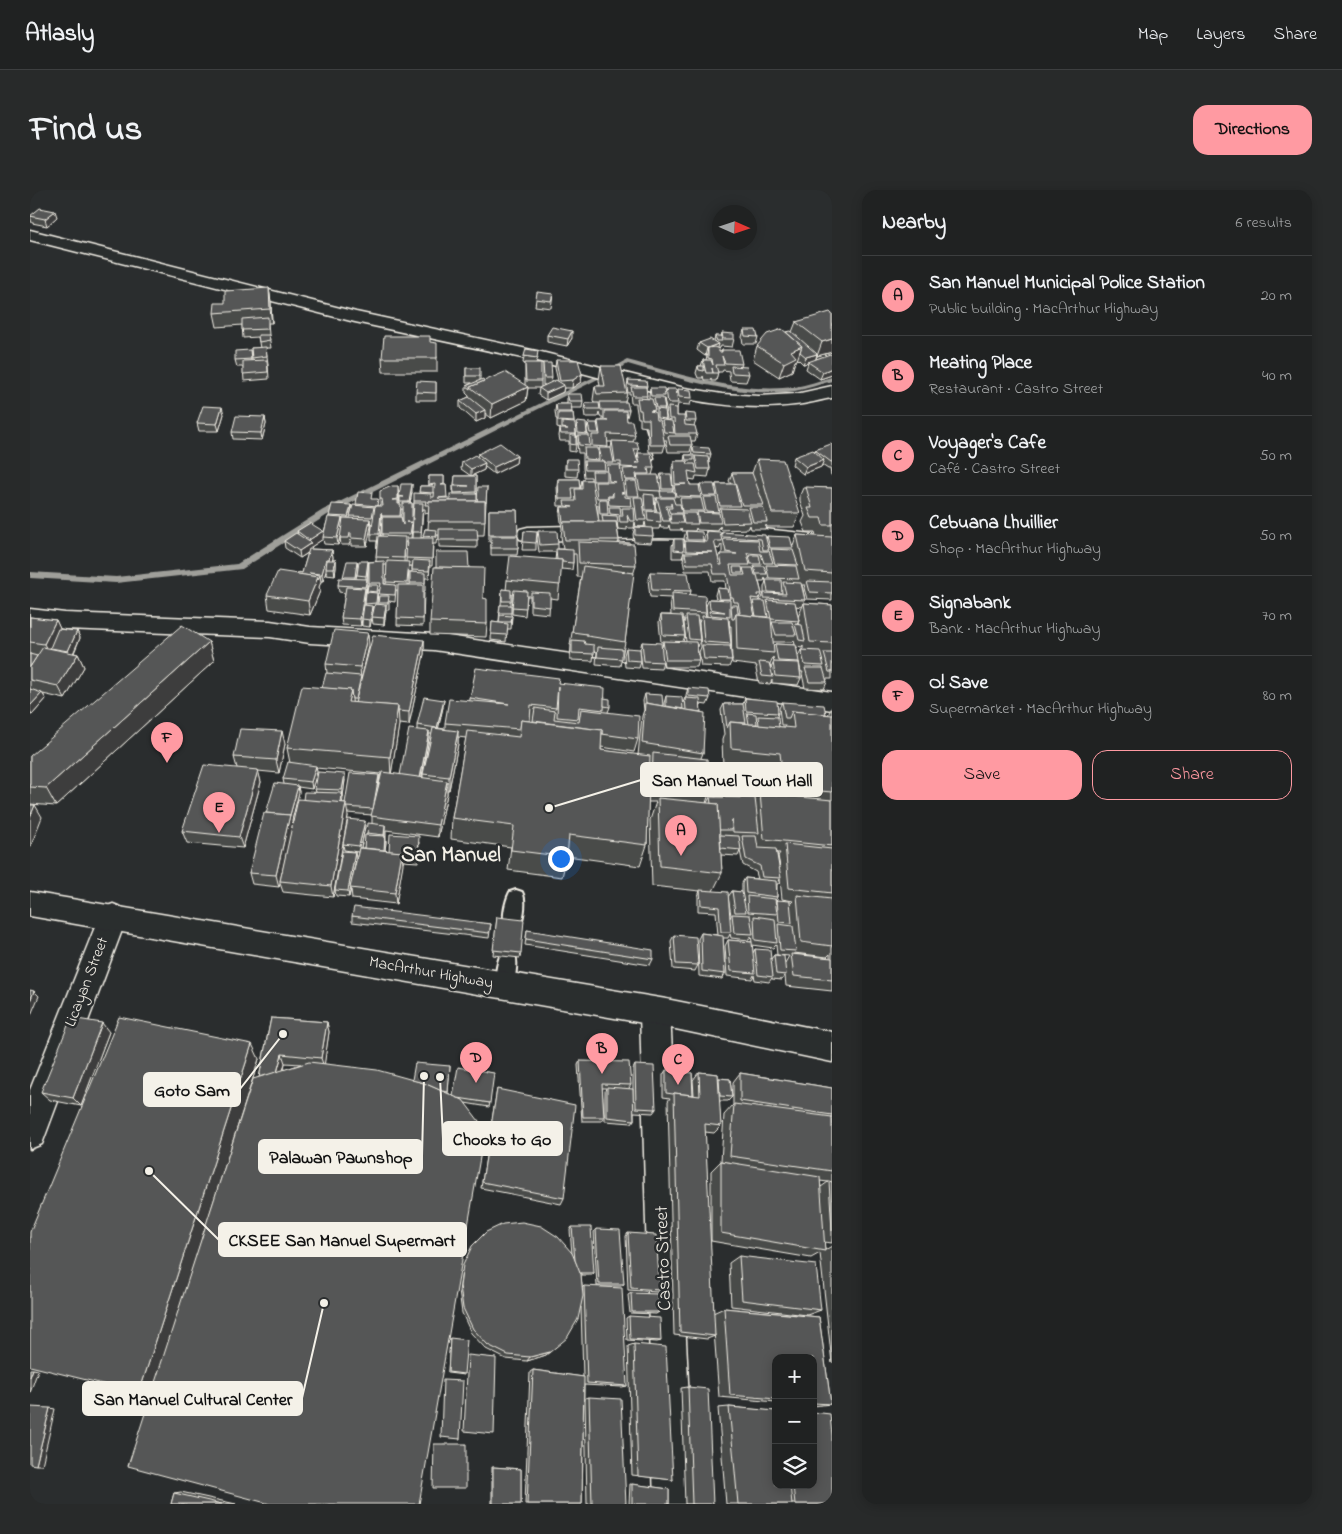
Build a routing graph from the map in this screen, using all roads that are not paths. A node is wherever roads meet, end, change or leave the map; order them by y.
1 (30, 235) edge
2 (620, 377) junction
3 (832, 392) edge
4 (644, 458) edge
5 (528, 534) edge
6 (832, 543) edge
7 (30, 617) edge
8 (832, 701) edge
9 (516, 897) dead end
10 (30, 904) edge
11 (113, 917) junction
12 (512, 925) edge
13 (508, 957) edge
14 (504, 986) junction
15 (655, 1012) junction
16 (832, 1046) edge
17 (30, 1132) edge
18 (674, 1504) edge

1 - 2 main road
2 - 3 main road
2 - 4 main road
5 - 6 main road
7 - 8 main road
9 - 12 lane
10 - 11 main road, MacArthur Highway
11 - 14 main road, MacArthur Highway
11 - 17 main road, Licayan Street
13 - 14 lane
14 - 15 main road, MacArthur Highway
15 - 16 main road, MacArthur Highway
15 - 18 main road, Castro Street

